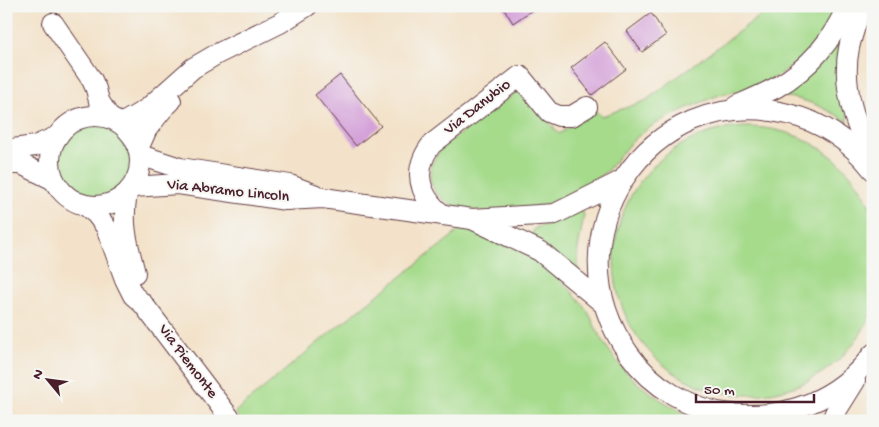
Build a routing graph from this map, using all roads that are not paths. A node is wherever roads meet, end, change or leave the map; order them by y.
1 (306, 6) edge
2 (847, 6) edge
3 (862, 6) edge
4 (53, 23) dead end
5 (211, 58) junction
6 (92, 80) junction
7 (587, 107) dead end
8 (725, 111) junction
9 (116, 121) junction
10 (64, 129) junction
11 (6, 150) edge
12 (139, 152) junction
13 (873, 163) edge
14 (6, 164) edge
15 (873, 170) edge
16 (54, 180) junction
17 (622, 181) junction
18 (130, 190) junction
19 (323, 198) junction
20 (86, 206) junction
21 (443, 215) junction
22 (472, 219) junction
23 (143, 304) junction
24 (604, 304) junction
25 (869, 360) edge
26 (706, 409) junction
27 (232, 421) edge
28 (723, 421) edge
29 (832, 421) edge

1 - 5 street
2 - 8 street
3 - 13 street
4 - 6 street
5 - 9 street
5 - 12 street
6 - 9 street
6 - 10 street
7 - 21 street, Via Danubio
8 - 15 street
8 - 17 street
9 - 10 street
9 - 12 street
10 - 11 street
10 - 16 street
12 - 18 street
12 - 19 street, Via Abramo Lincoln
14 - 16 street
16 - 20 street
17 - 22 street, Via Abramo Lincoln
17 - 24 street
18 - 19 street, Via Abramo Lincoln
18 - 20 street
18 - 23 street, Via Piemonte
19 - 21 street, Via Abramo Lincoln
20 - 23 street, Via Piemonte
21 - 22 street, Via Abramo Lincoln
22 - 24 street, Via Abramo Lincoln
23 - 27 street, Via Piemonte
24 - 26 street
25 - 26 street
25 - 29 street
26 - 28 street

